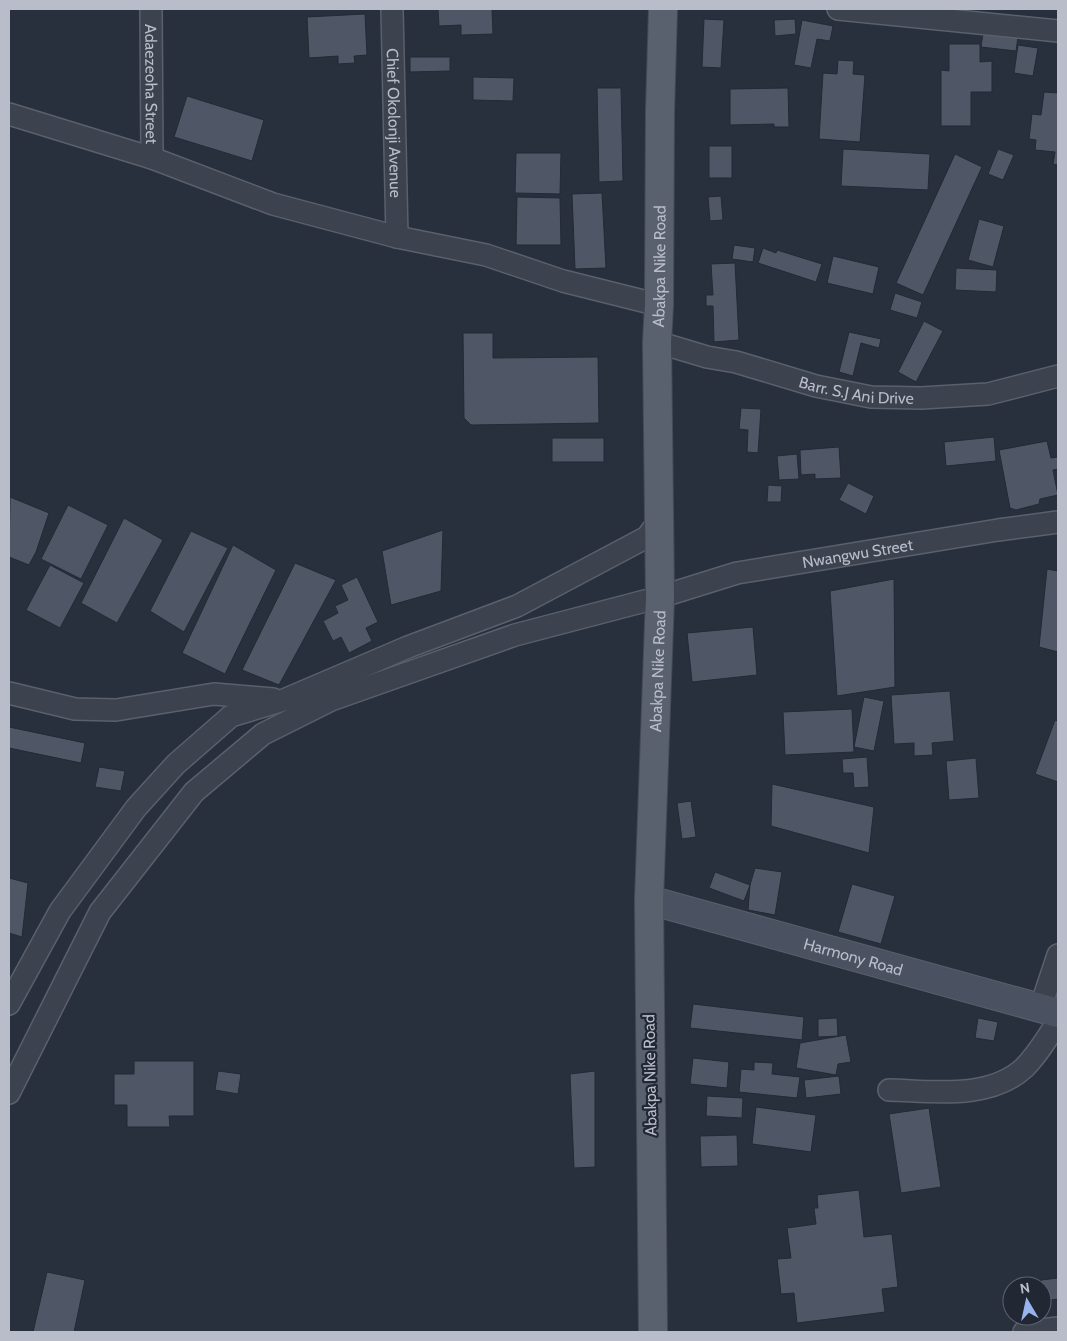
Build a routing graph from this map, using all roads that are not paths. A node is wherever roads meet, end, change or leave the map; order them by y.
1 (151, 9) edge
2 (392, 9) edge
3 (663, 9) edge
4 (838, 9) edge
5 (1058, 31) edge
6 (9, 114) edge
7 (152, 158) junction
8 (397, 237) junction
9 (658, 304) junction
10 (657, 342) junction
11 (1058, 376) edge
12 (1058, 522) edge
13 (660, 597) junction
14 (9, 693) edge
15 (284, 700) junction
16 (649, 900) junction
17 (1058, 955) edge
18 (9, 1004) edge
19 (1052, 1014) edge
20 (890, 1090) dead end
21 (9, 1093) edge
22 (1058, 1328) edge
23 (653, 1332) edge
24 (1024, 1332) edge

1 - 7 street, Adaezeoha Street
2 - 8 street, Chief Okolonji Avenue
3 - 9 main road, Abakpa Nike Road
4 - 5 street
6 - 7 street
7 - 8 street
8 - 9 street
9 - 10 main road, Abakpa Nike Road
9 - 15 street
10 - 11 street, Barr. S.J Ani Drive
10 - 13 main road, Abakpa Nike Road
12 - 13 street, Nwangwu Street
13 - 16 main road, Abakpa Nike Road
13 - 21 street, Nwangwu Street
14 - 15 street
15 - 18 street
16 - 19 main road, Harmony Road
16 - 23 main road, Abakpa Nike Road
17 - 19 street
19 - 20 street
22 - 24 street

